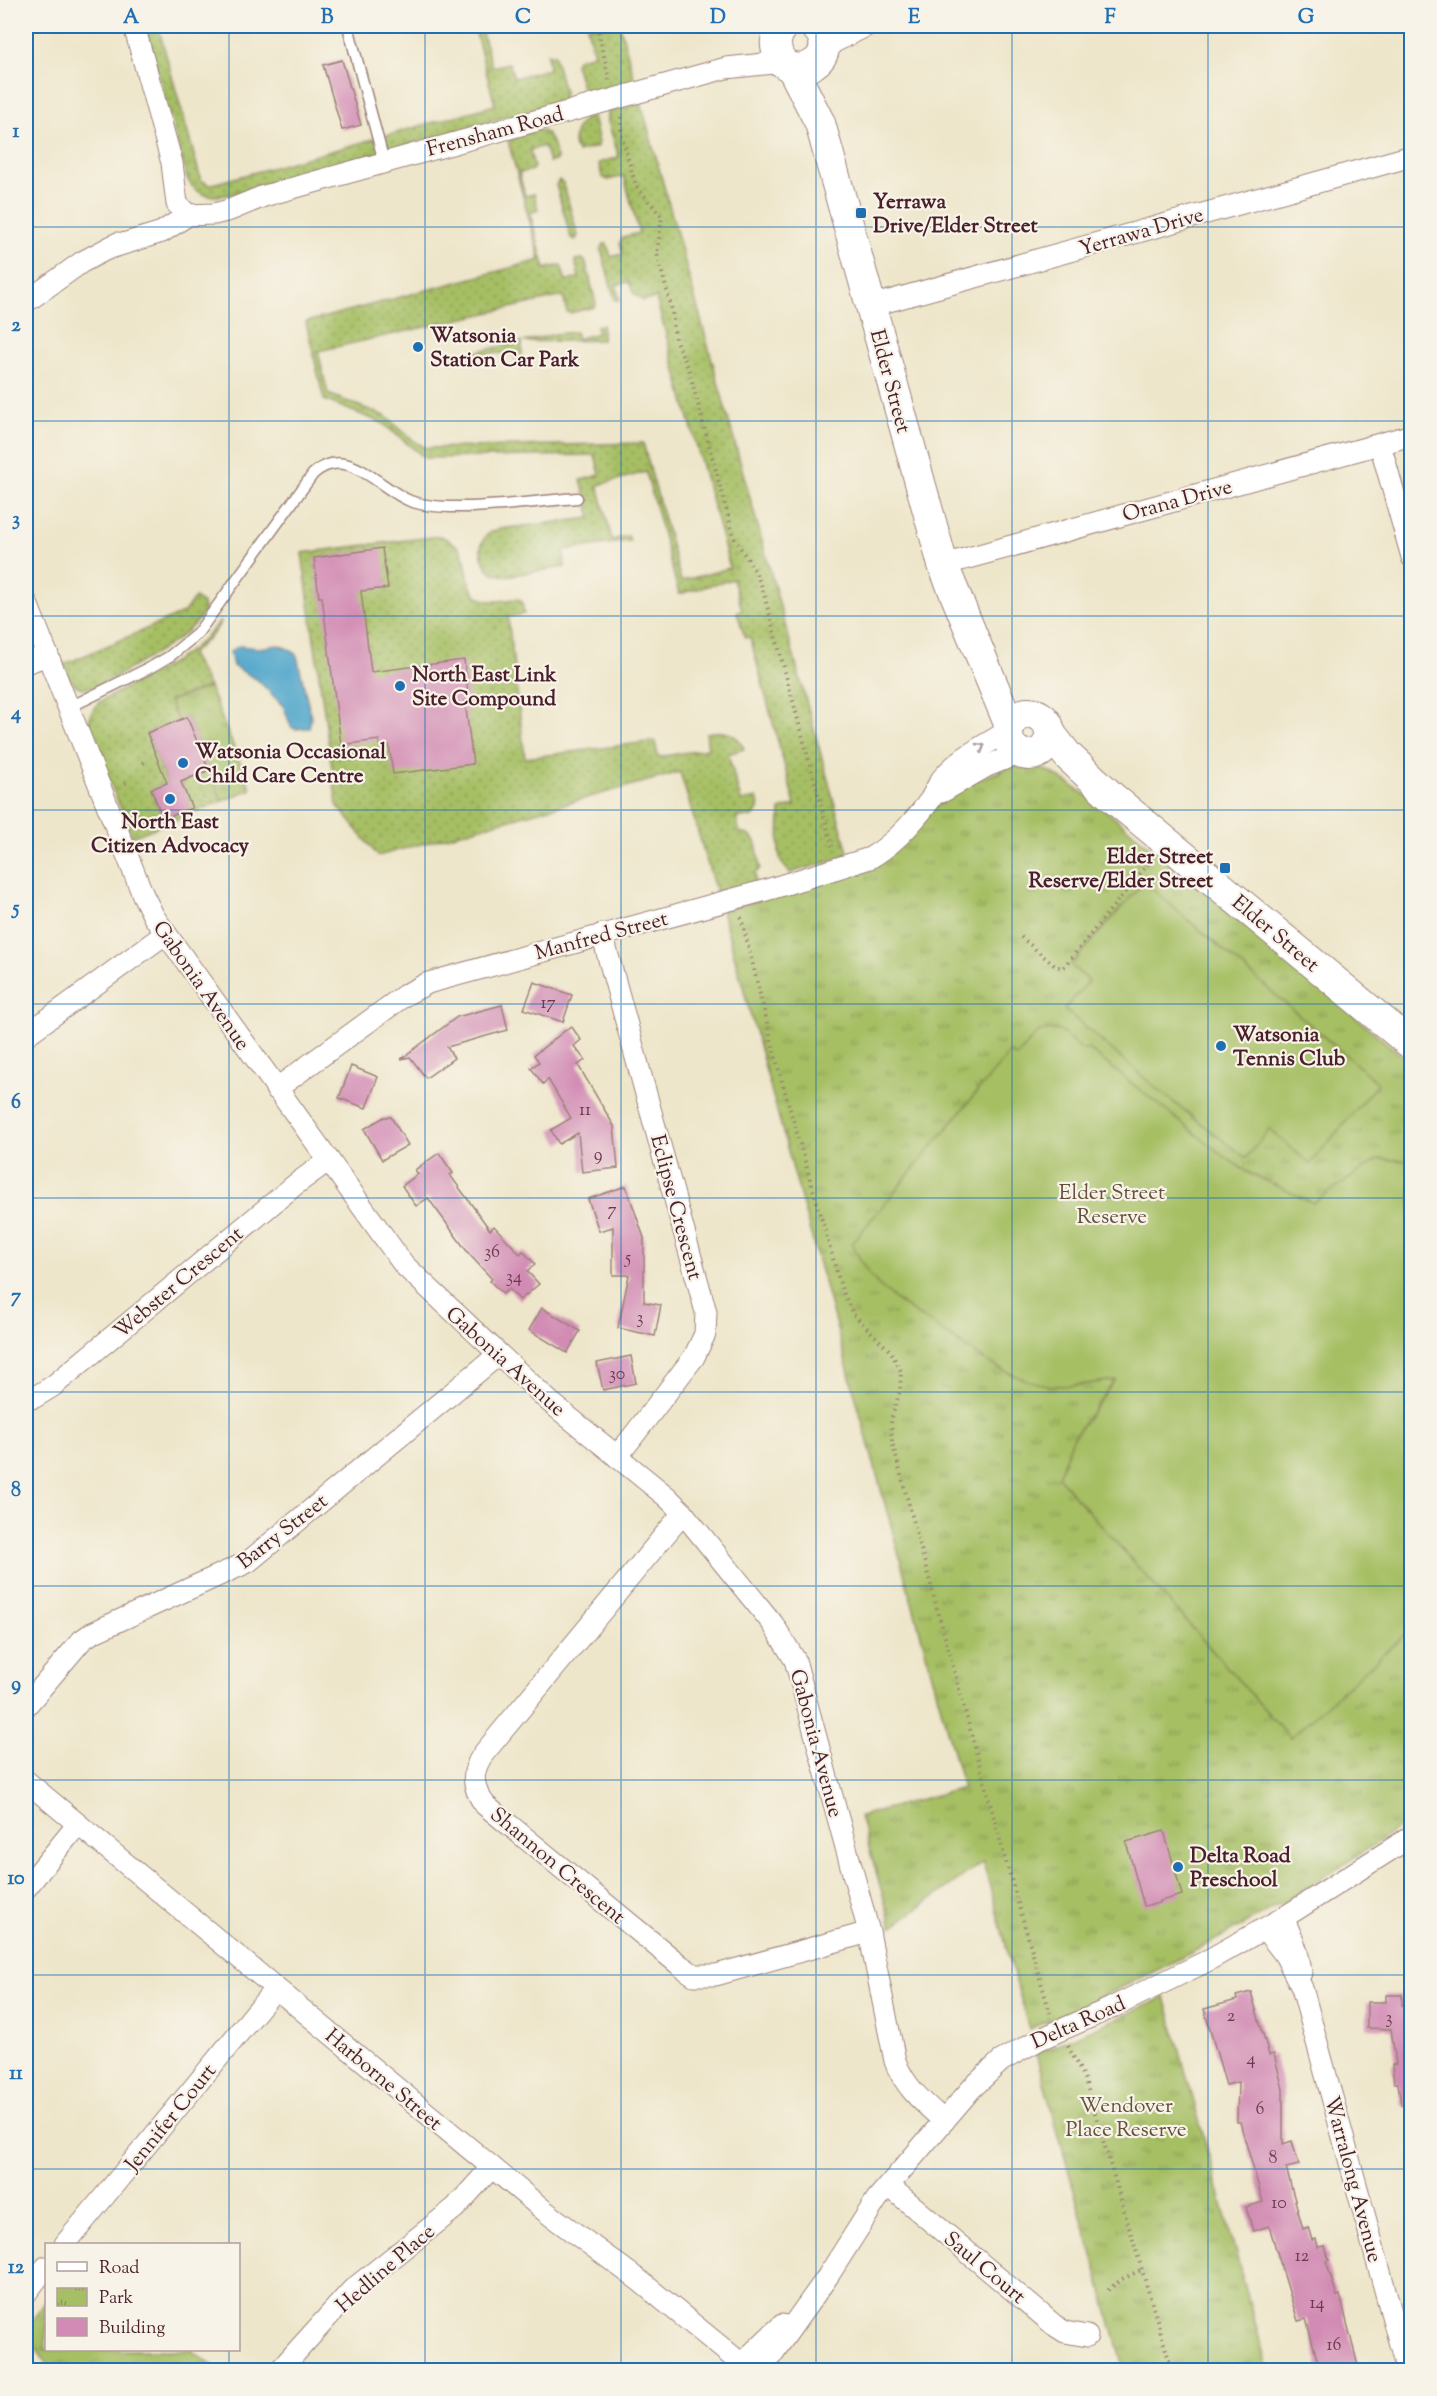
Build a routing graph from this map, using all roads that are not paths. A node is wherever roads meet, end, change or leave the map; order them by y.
1 (134, 26) edge
2 (348, 26) edge
3 (866, 26) edge
4 (801, 40) edge
5 (1412, 156) edge
6 (384, 162) junction
7 (185, 206) junction
8 (26, 302) edge
9 (871, 306) junction
10 (1412, 435) edge
11 (1380, 444) junction
12 (576, 498) dead end
13 (1412, 557) edge
14 (943, 565) junction
15 (26, 601) edge
16 (48, 655) junction
17 (26, 663) edge
18 (68, 708) junction
19 (1024, 736) junction
20 (165, 934) junction
21 (602, 934) junction
22 (26, 1035) edge
23 (1412, 1045) edge
24 (276, 1089) junction
25 (329, 1160) junction
26 (498, 1354) junction
27 (26, 1399) edge
28 (617, 1457) junction
29 (683, 1513) junction
30 (26, 1706) edge
31 (26, 1781) edge
32 (78, 1824) junction
33 (1412, 1836) edge
34 (26, 1888) edge
35 (1283, 1918) junction
36 (1265, 1929) junction
37 (869, 1932) junction
38 (1302, 1988) junction
39 (275, 1989) junction
40 (944, 2121) junction
41 (492, 2168) junction
42 (889, 2186) junction
43 (66, 2243) edge
44 (45, 2268) edge
45 (26, 2293) edge
46 (1087, 2336) dead end
47 (750, 2368) edge
48 (280, 2370) edge
49 (1407, 2370) edge

1 - 7 street
2 - 6 lane
3 - 4 street
4 - 6 street, Frensham Road
4 - 9 street, Elder Street
5 - 9 street, Yerrawa Drive
6 - 7 street, Frensham Road
7 - 8 street, Frensham Road
9 - 14 street, Elder Street
10 - 11 street, Orana Drive
11 - 13 street
11 - 14 street, Orana Drive
12 - 18 lane
14 - 19 street, Elder Street
15 - 16 street, Gabonia Avenue
16 - 17 street
16 - 18 street, Gabonia Avenue
18 - 20 street, Gabonia Avenue
19 - 21 street, Manfred Street
19 - 23 street, Elder Street
20 - 22 street
20 - 24 street, Gabonia Avenue
21 - 24 street, Manfred Street
21 - 28 street, Eclipse Crescent
24 - 25 street, Gabonia Avenue
25 - 26 street, Gabonia Avenue
25 - 27 street, Webster Crescent
26 - 28 street, Gabonia Avenue
26 - 30 street, Barry Street
28 - 29 street, Gabonia Avenue
29 - 37 street, Gabonia Avenue
29 - 37 street, Shannon Crescent
31 - 32 street, Harborne Street
32 - 34 street
32 - 39 street, Harborne Street
33 - 35 street, Delta Road
35 - 36 street, Delta Road
35 - 38 street, Warralong Avenue
36 - 38 street, Warralong Avenue
36 - 40 street, Delta Road
37 - 40 street, Gabonia Avenue
38 - 49 street, Warralong Avenue
39 - 41 street, Harborne Street
39 - 43 street, Jennifer Court
40 - 42 street, Delta Road
41 - 47 street, Harborne Street
41 - 48 street, Hedline Place
42 - 46 street, Saul Court
42 - 47 street, Delta Road
44 - 45 street

